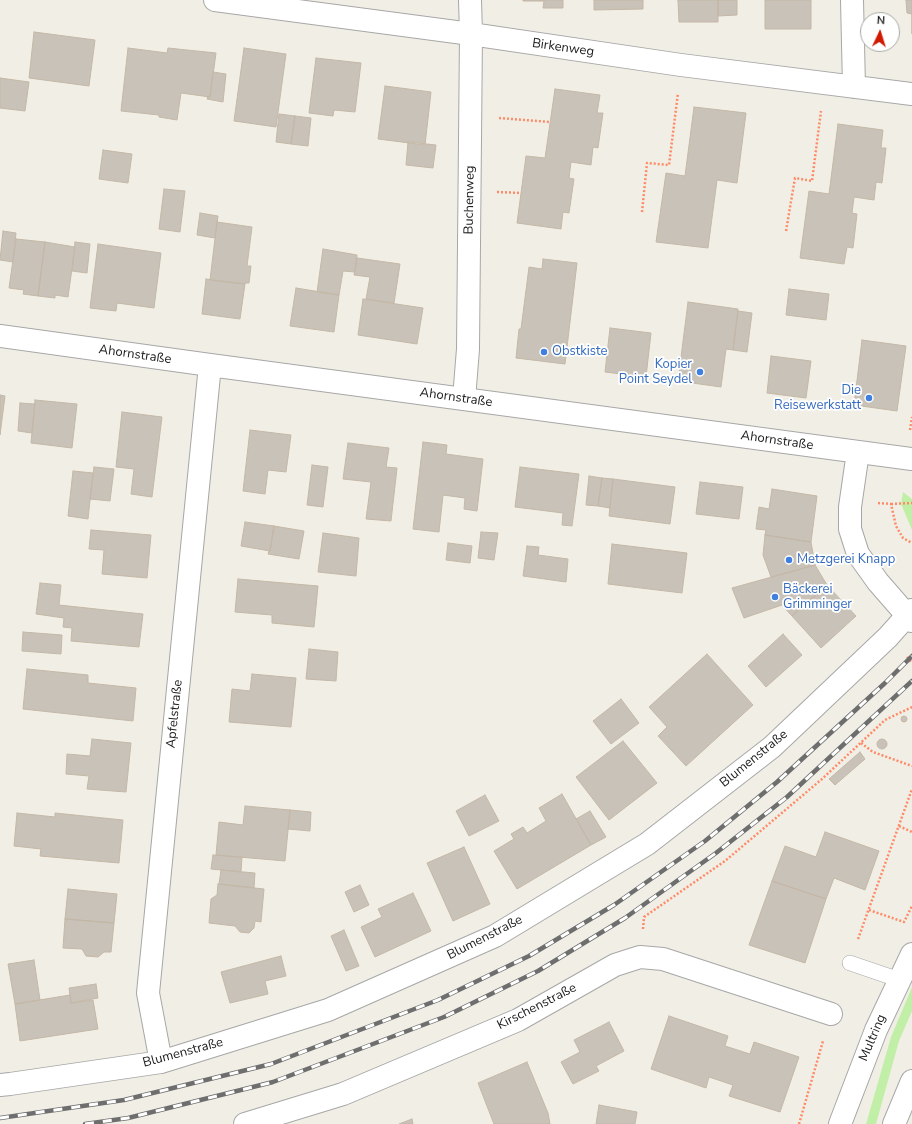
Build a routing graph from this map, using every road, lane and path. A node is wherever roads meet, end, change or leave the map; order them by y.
1 (215, 0) edge
2 (470, 0) edge
3 (852, 0) edge
4 (471, 34) junction
5 (681, 65) junction
6 (825, 83) junction
7 (854, 87) junction
8 (912, 94) edge
9 (470, 116) junction
10 (550, 122) dead end
11 (642, 212) dead end
12 (786, 231) dead end
13 (0, 336) edge
14 (210, 365) junction
15 (464, 399) junction
16 (858, 452) junction
17 (912, 459) edge
18 (872, 503) dead end
19 (912, 503) edge
20 (891, 504) junction
21 (912, 543) edge
22 (910, 615) edge
23 (912, 707) edge
24 (861, 743) junction
25 (912, 766) edge
26 (899, 826) dead end
27 (912, 832) edge
28 (912, 906) edge
29 (869, 910) dead end
30 (644, 917) dead end
31 (912, 954) edge
32 (850, 963) dead end
33 (900, 980) junction
34 (831, 1014) dead end
35 (161, 1062) junction
36 (912, 1081) edge
37 (0, 1085) edge
38 (245, 1124) edge
39 (840, 1124) edge
40 (894, 1124) edge

1 - 4 street, Birkenweg
2 - 4 street, Buchenweg
3 - 7 street
4 - 5 street, Birkenweg
4 - 9 street, Buchenweg
5 - 6 street, Birkenweg
5 - 11 path
6 - 7 street, Birkenweg
6 - 12 path
7 - 8 street, Birkenweg
9 - 10 path
9 - 15 street, Buchenweg
13 - 14 street, Ahornstraße
14 - 15 street, Ahornstraße
14 - 35 street, Apfelstraße
15 - 16 street, Ahornstraße
16 - 17 street, Ahornstraße
16 - 22 street
18 - 20 path
19 - 20 path
20 - 21 path
22 - 35 street, Blumenstraße
23 - 24 path
24 - 25 path
24 - 30 path
26 - 27 path
28 - 29 path
31 - 33 street, Multring
32 - 33 lane
33 - 39 street, Multring
34 - 38 street, Kirschenstraße
35 - 37 street, Blumenstraße
36 - 40 street

